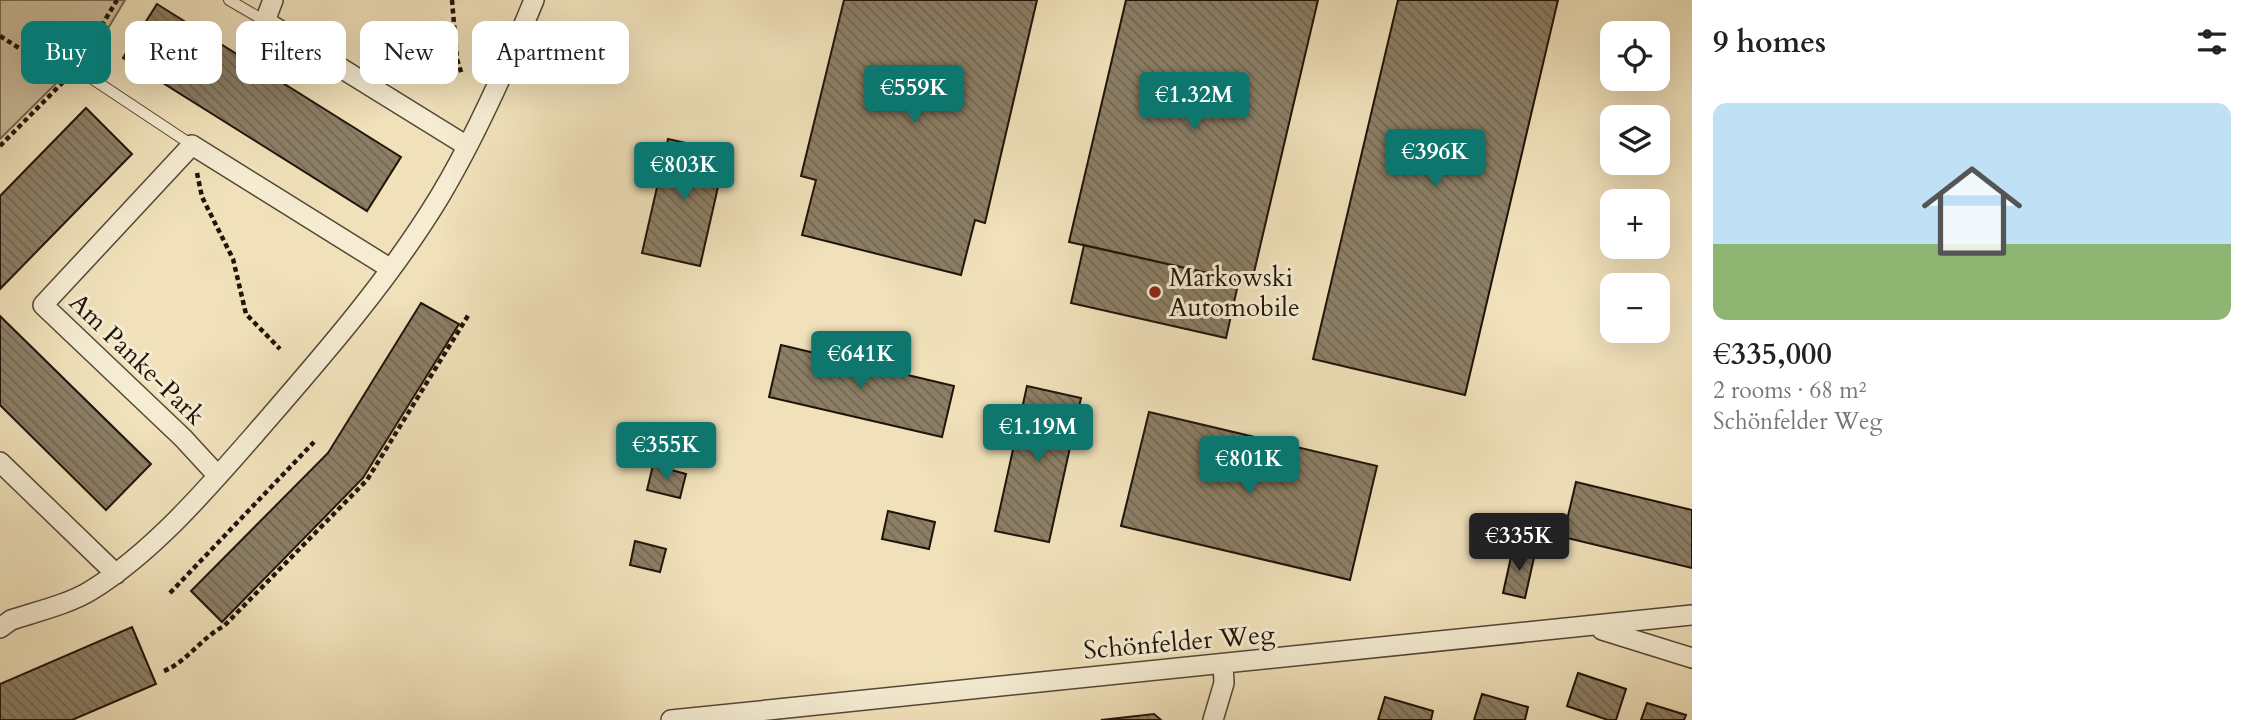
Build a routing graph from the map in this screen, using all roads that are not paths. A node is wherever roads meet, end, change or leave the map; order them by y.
1 (229, 0) edge
2 (273, 0) edge
3 (534, 0) edge
4 (265, 21) joint
5 (346, 71) edge
6 (100, 84) edge
7 (192, 145) junction
8 (467, 146) junction
9 (391, 269) junction
10 (0, 462) edge
11 (218, 475) junction
12 (116, 574) junction
13 (1692, 615) edge
14 (1591, 627) junction
15 (0, 628) edge
16 (1692, 658) edge
17 (1223, 664) junction
18 (671, 720) edge
19 (1213, 720) edge

1 - 4 lane
2 - 4 street
3 - 8 street
5 - 8 street
6 - 7 lane
7 - 9 street
7 - 11 street, Am Panke-Park
8 - 9 street
9 - 11 street
10 - 12 street
11 - 12 street
12 - 15 street
13 - 14 street, Schönfelder Weg
14 - 16 street
14 - 17 street, Schönfelder Weg
17 - 18 street, Schönfelder Weg
17 - 19 street

